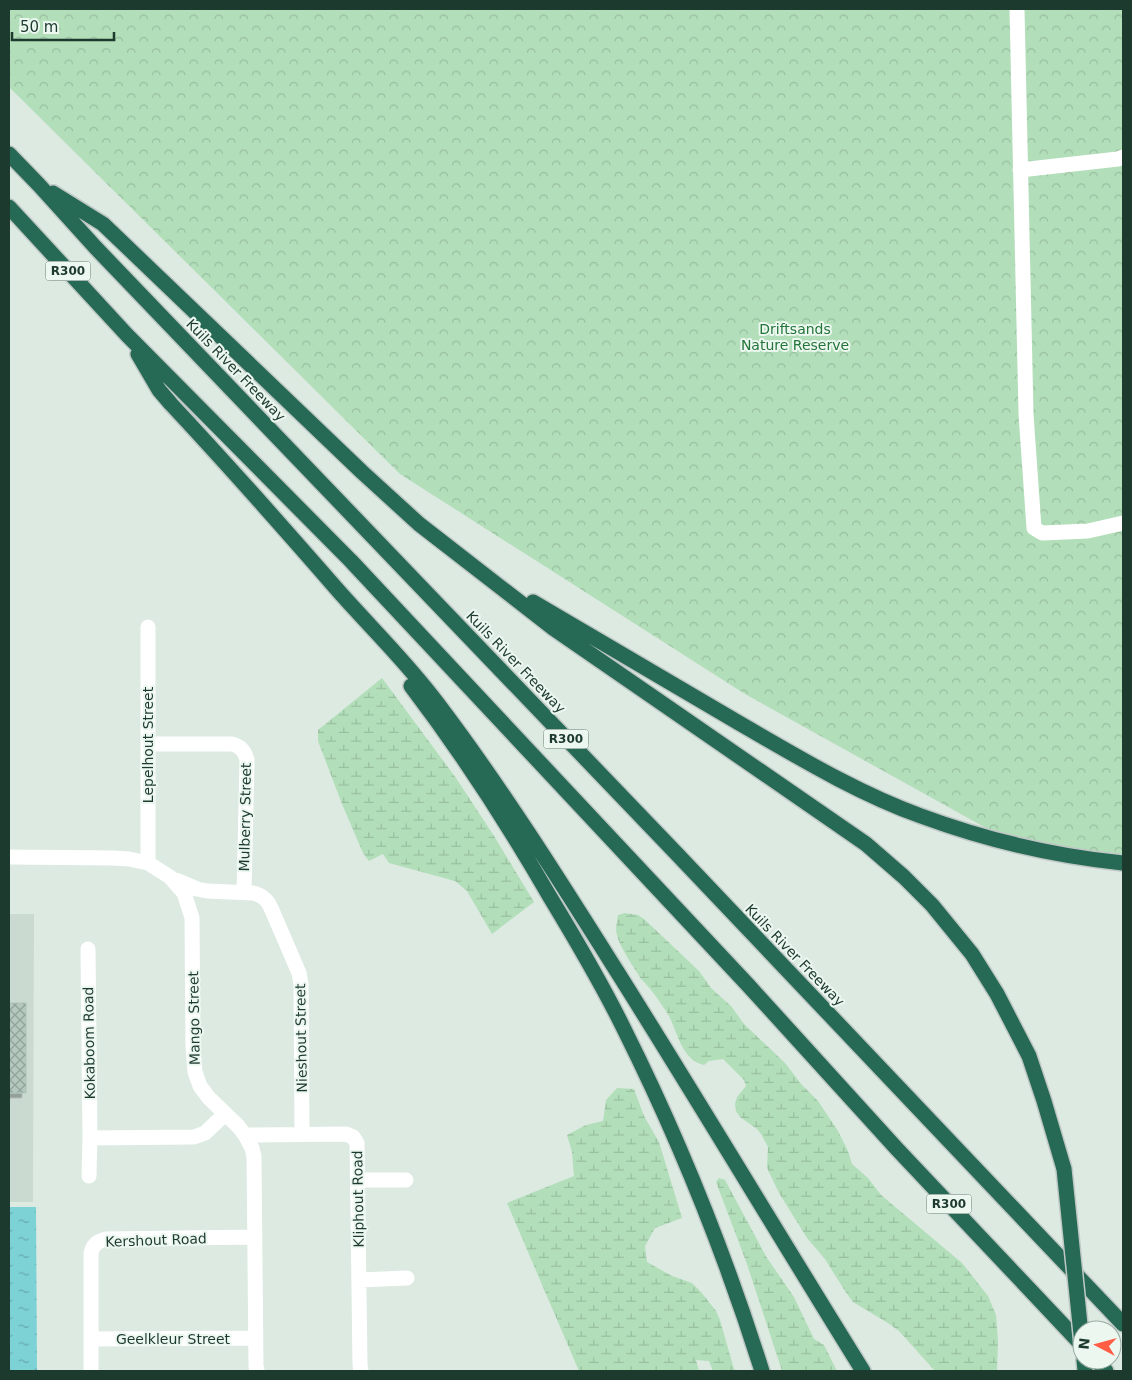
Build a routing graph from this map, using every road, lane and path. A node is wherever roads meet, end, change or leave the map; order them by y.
1 (1017, 9) edge
2 (9, 154) edge
3 (1123, 157) edge
4 (1020, 170) junction
5 (39, 184) junction
6 (9, 207) edge
7 (127, 335) junction
8 (1123, 523) edge
9 (488, 576) junction
10 (357, 612) junction
11 (148, 627) dead end
12 (148, 744) junction
13 (9, 857) edge
14 (148, 863) junction
15 (1123, 863) edge
16 (170, 877) junction
17 (244, 892) junction
18 (88, 949) dead end
19 (225, 1114) junction
20 (302, 1134) junction
21 (245, 1135) junction
22 (90, 1138) junction
23 (89, 1176) dead end
24 (358, 1180) junction
25 (406, 1180) dead end
26 (256, 1237) junction
27 (407, 1278) dead end
28 (359, 1280) junction
29 (1079, 1320) edge
30 (1123, 1324) edge
31 (1072, 1334) edge
32 (256, 1338) junction
33 (91, 1339) junction
34 (91, 1371) edge
35 (257, 1371) edge
36 (361, 1371) edge
37 (762, 1371) edge
38 (862, 1371) edge

1 - 4 street
2 - 5 highway, Kuils River Freeway / R300
3 - 4 street
4 - 8 street
5 - 9 highway
5 - 30 highway, Kuils River Freeway / R300
6 - 7 highway, R300
7 - 10 highway
7 - 31 highway, R300
9 - 15 highway
9 - 29 highway, bridge
10 - 37 highway
10 - 38 highway
11 - 12 street, Lepelhout Street
12 - 14 street, Lepelhout Street
12 - 17 street, Mulberry Street
13 - 14 street, Mango Street
14 - 16 street, Mango Street
16 - 17 street, Nieshout Street
16 - 19 street, Mango Street
17 - 20 street, Nieshout Street
18 - 22 street, Kokaboom Road
19 - 21 street, Mango Street
19 - 22 street
20 - 21 street, Kliphout Road
20 - 24 street, Kliphout Road
21 - 26 street, Mango Street
22 - 23 street, Kokaboom Road
24 - 25 street
24 - 28 street, Kliphout Road
26 - 32 street, Mango Street
26 - 33 street, Kershout Road
27 - 28 street
28 - 36 street, Kliphout Road
32 - 33 street, Geelkleur Street
32 - 35 street, Mango Street
33 - 34 street, Kershout Road

